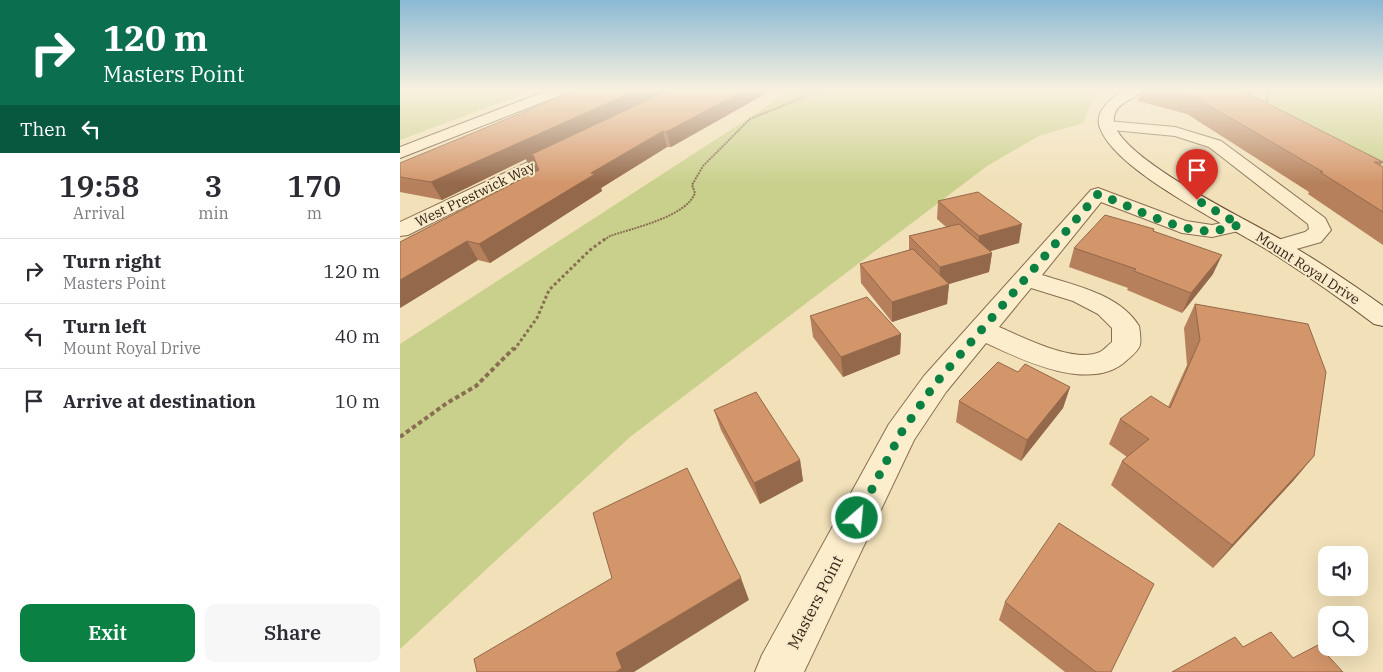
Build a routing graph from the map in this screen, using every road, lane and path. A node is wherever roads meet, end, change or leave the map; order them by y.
1 (481, 121) edge
2 (748, 121) edge
3 (1108, 121) edge
4 (1107, 126) junction
5 (578, 143) edge
6 (400, 153) edge
7 (1240, 225) junction
8 (400, 230) edge
9 (1279, 247) junction
10 (1026, 278) junction
11 (1383, 318) edge
12 (980, 330) junction
13 (401, 436) edge
14 (400, 442) edge
15 (778, 672) edge

1 - 6 street
2 - 13 path
3 - 4 street
4 - 7 street, Mount Royal Drive
4 - 9 street
5 - 8 street, West Prestwick Way
7 - 9 street, Mount Royal Drive
7 - 10 street, Masters Point
9 - 11 street, Mount Royal Drive
10 - 12 street, Masters Point
10 - 12 street
12 - 15 street, Masters Point
13 - 14 path

